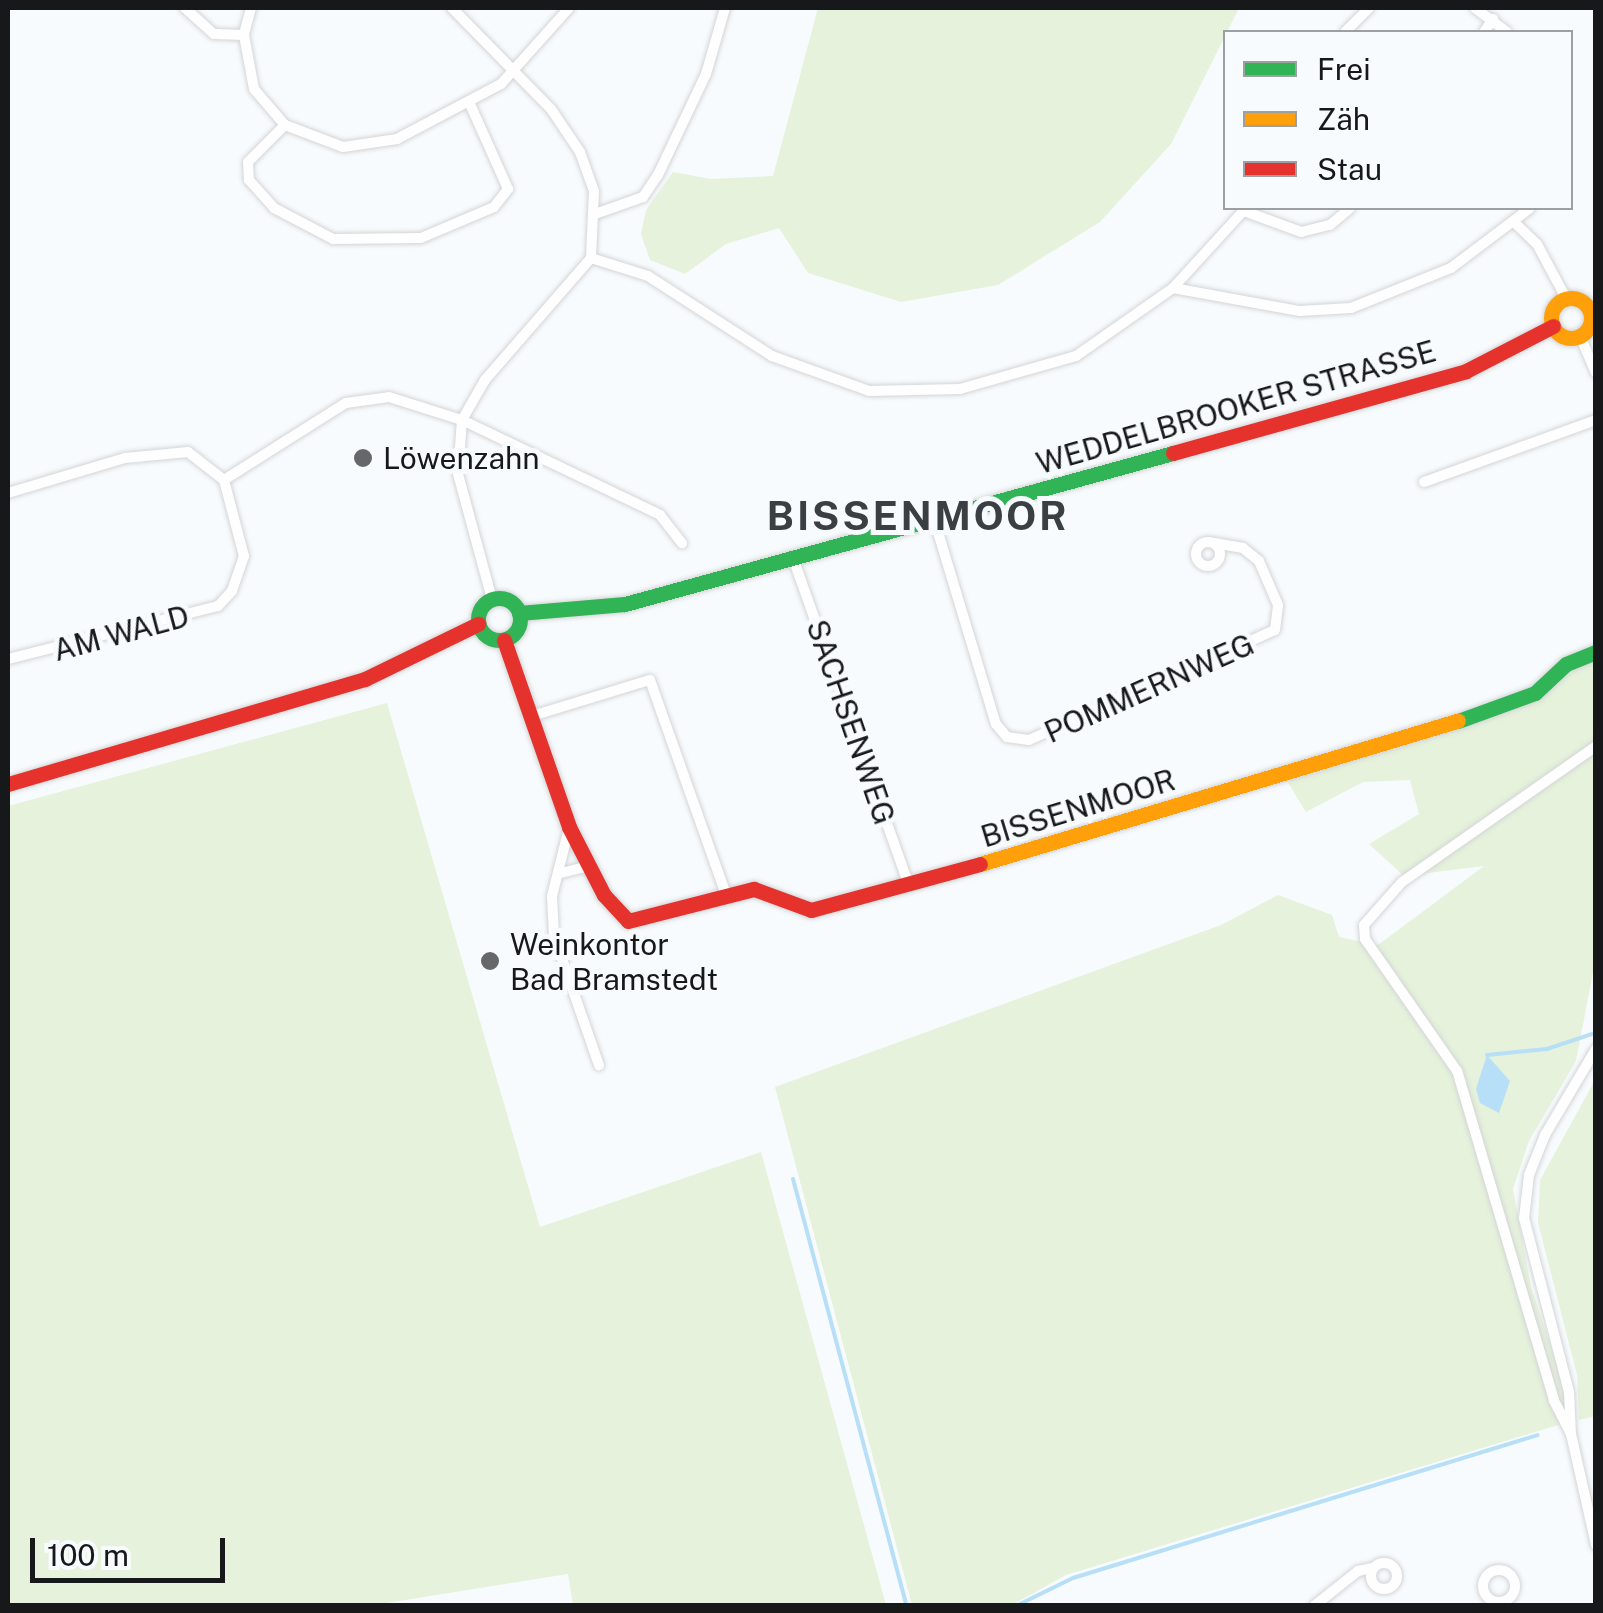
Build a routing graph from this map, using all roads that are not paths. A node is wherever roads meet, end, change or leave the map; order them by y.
1 (185, 8) edge
2 (251, 8) edge
3 (452, 8) edge
4 (568, 8) edge
5 (726, 8) edge
6 (1369, 8) edge
7 (1475, 8) edge
8 (1493, 20) junction
9 (1347, 30) edge
10 (1486, 30) edge
11 (1505, 30) edge
12 (244, 35) junction
13 (518, 69) junction
14 (469, 102) junction
15 (284, 124) junction
16 (1244, 210) edge
17 (1247, 210) edge
18 (1348, 210) edge
19 (1528, 210) edge
20 (595, 214) junction
21 (1516, 224) junction
22 (591, 258) junction
23 (1173, 288) junction
24 (1566, 298) junction
25 (1592, 306) edge
26 (1552, 326) junction
27 (1580, 336) junction
28 (1596, 373) edge
29 (462, 420) junction
30 (1596, 420) edge
31 (224, 480) junction
32 (1424, 482) dead end
33 (8, 492) edge
34 (934, 519) junction
35 (682, 543) dead end
36 (1214, 543) dead end
37 (793, 558) junction
38 (492, 599) junction
39 (519, 613) junction
40 (478, 624) junction
41 (504, 640) junction
42 (1596, 652) edge
43 (8, 658) edge
44 (532, 716) junction
45 (1596, 746) edge
46 (8, 784) edge
47 (570, 826) junction
48 (590, 866) junction
49 (561, 873) junction
50 (908, 886) junction
51 (727, 896) junction
52 (1596, 1049) edge
53 (599, 1065) dead end
54 (1570, 1434) junction
55 (1596, 1545) edge
56 (1372, 1568) dead end
57 (1314, 1606) edge

1 - 12 street
2 - 12 street
3 - 13 street
4 - 13 street
5 - 20 street
6 - 9 street
7 - 8 street
8 - 10 street
8 - 11 street
12 - 15 street
13 - 14 street
13 - 20 street
14 - 15 street
14 - 15 street
16 - 23 street
17 - 18 street
19 - 21 street
20 - 22 street
21 - 23 street
21 - 24 street
22 - 23 street
22 - 29 street
24 - 25 street
24 - 26 street
25 - 27 street
26 - 27 street
26 - 34 street, WEDDELBROOKER STRASSE
27 - 28 street
29 - 31 street
29 - 35 street
29 - 38 street
30 - 32 street
31 - 33 street
31 - 43 street, AM WALD
34 - 36 street, POMMERNWEG
34 - 37 street, WEDDELBROOKER STRASSE
37 - 39 street, WEDDELBROOKER STRASSE
37 - 50 street, SACHSENWEG
38 - 39 street
38 - 40 street
39 - 41 street
40 - 41 street
40 - 46 street
41 - 44 street, BISSENMOOR
42 - 50 street, BISSENMOOR
44 - 47 street, BISSENMOOR
44 - 51 street
45 - 54 street
47 - 48 street, BISSENMOOR
47 - 49 street, BISSENMOOR
48 - 49 street
48 - 51 street, BISSENMOOR
49 - 53 street, BISSENMOOR
50 - 51 street, BISSENMOOR
52 - 54 street
54 - 55 street
56 - 57 street

